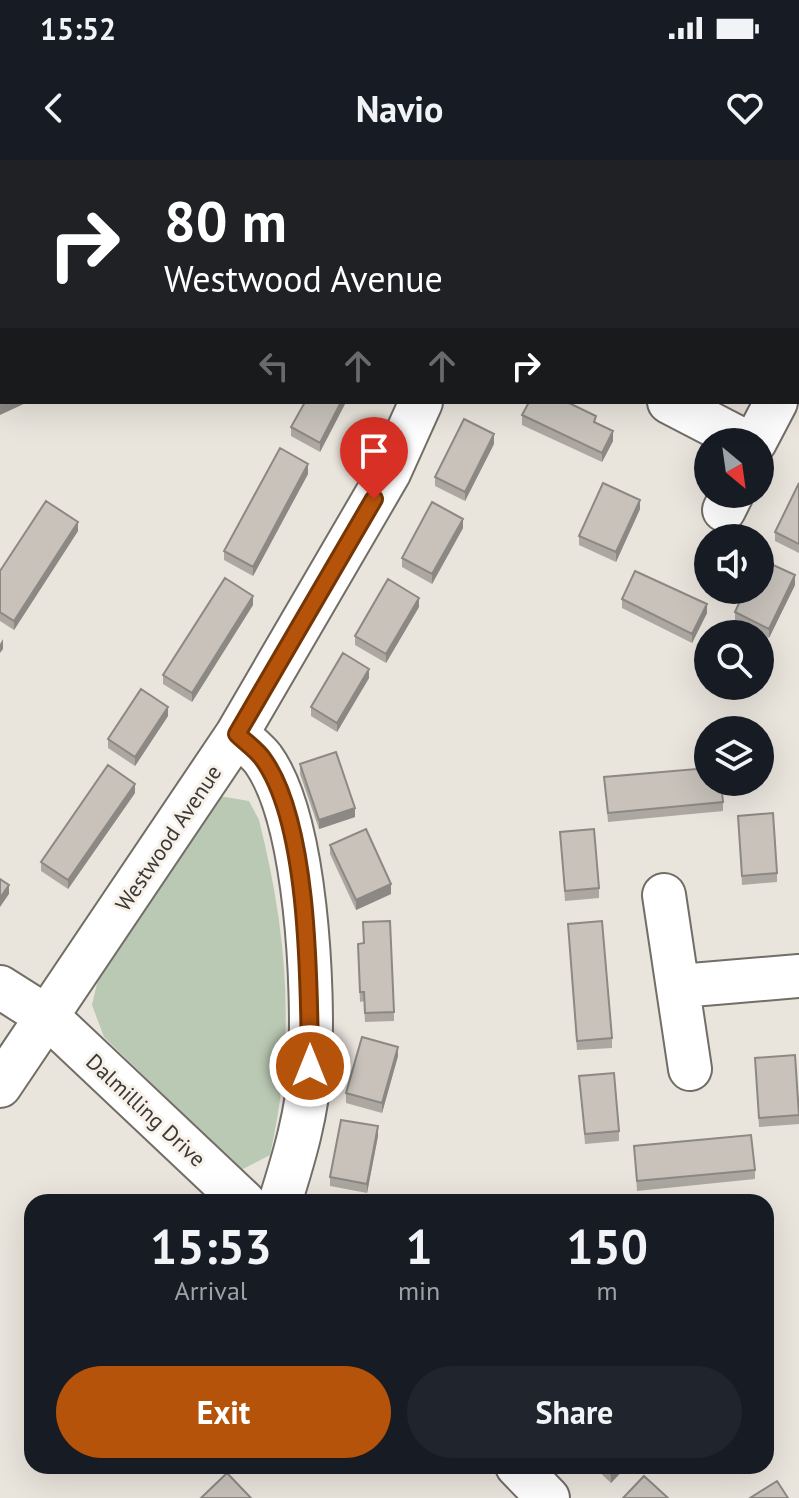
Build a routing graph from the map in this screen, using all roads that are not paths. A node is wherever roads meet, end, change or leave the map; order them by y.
1 (420, 404) edge
2 (673, 404) edge
3 (775, 404) edge
4 (719, 428) edge
5 (762, 428) edge
6 (237, 734) junction
7 (664, 895) dead end
8 (799, 976) edge
9 (680, 986) junction
10 (0, 987) edge
11 (49, 1018) junction
12 (690, 1069) dead end
13 (0, 1086) edge
14 (236, 1194) edge
15 (283, 1194) edge
16 (525, 1474) edge
17 (548, 1498) edge

1 - 6 street, Westwood Avenue
2 - 4 street
3 - 5 street
6 - 11 street, Westwood Avenue
6 - 15 street
7 - 9 street
8 - 9 street
9 - 12 street
10 - 11 street
11 - 13 street, Westwood Avenue
11 - 14 street, Dalmilling Drive
16 - 17 street

